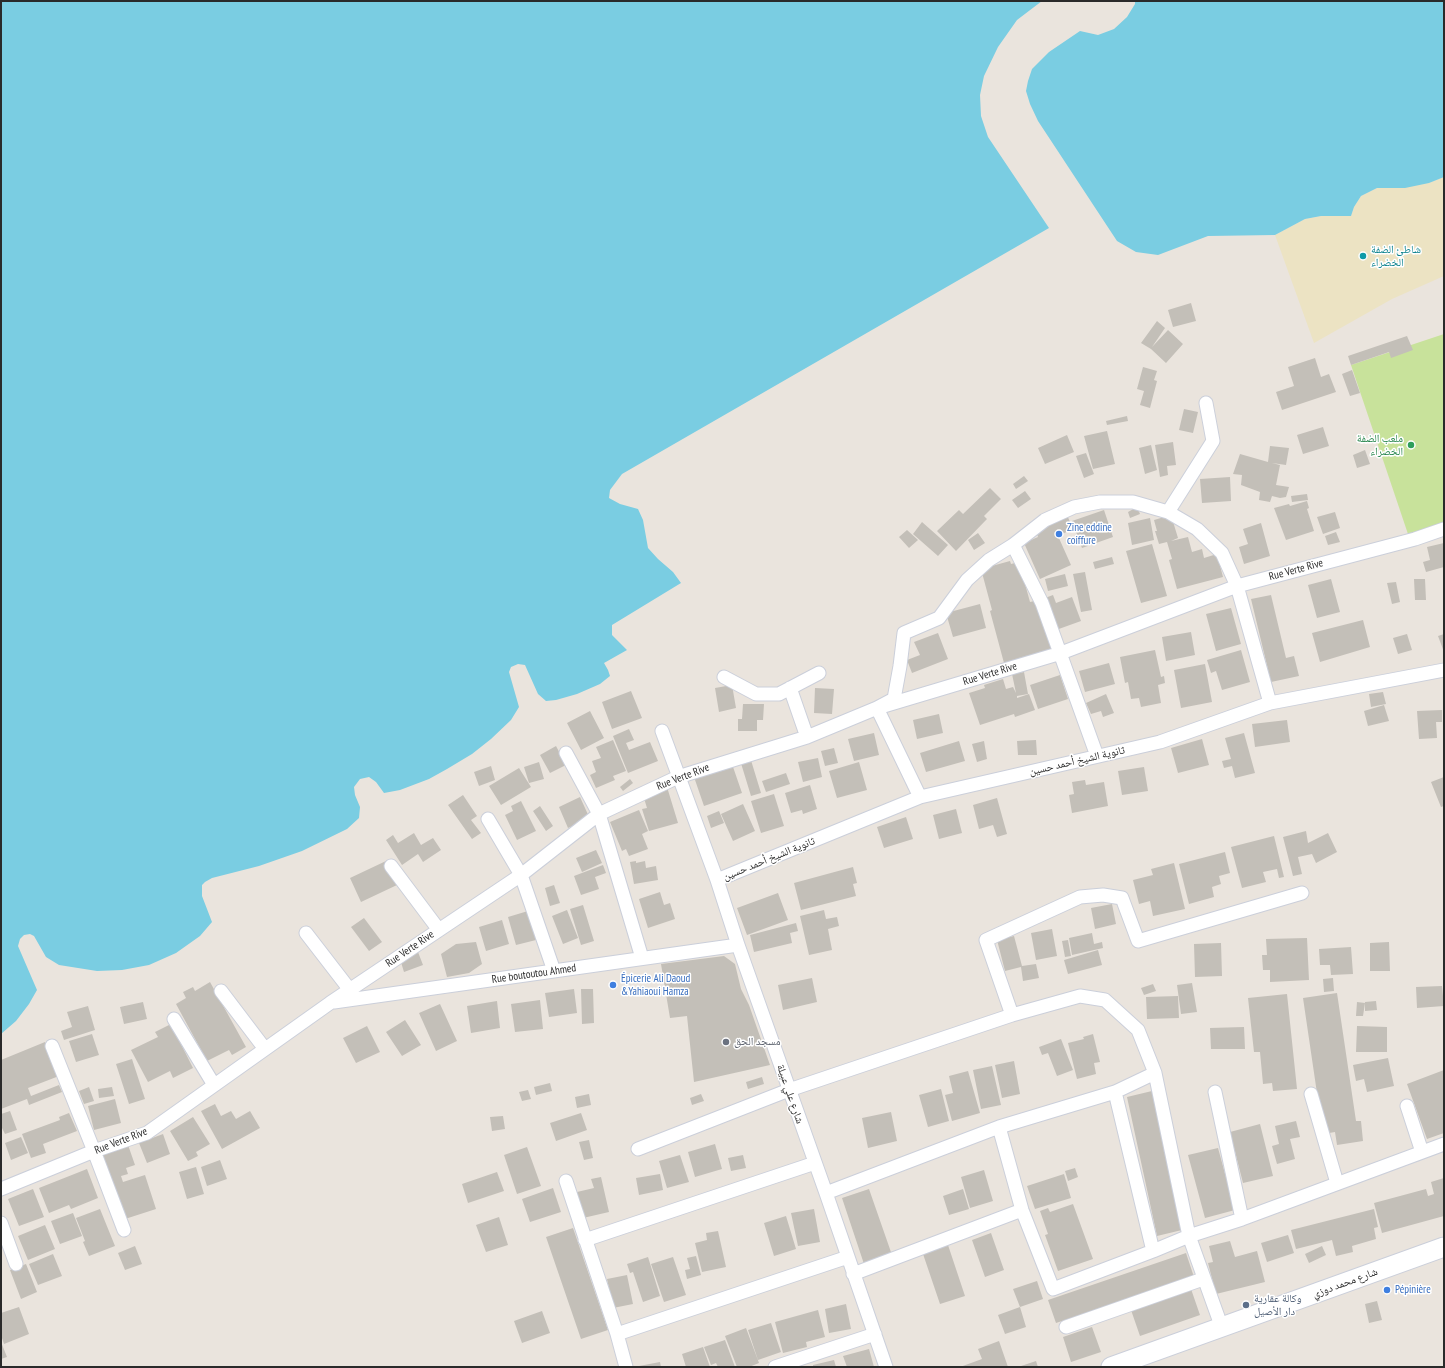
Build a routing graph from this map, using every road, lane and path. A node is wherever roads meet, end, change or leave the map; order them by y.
1 (1206, 404) dead end
2 (1168, 512) junction
3 (1444, 529) edge
4 (1013, 545) junction
5 (1237, 586) junction
6 (1061, 653) junction
7 (1444, 670) edge
8 (819, 673) dead end
9 (724, 677) dead end
10 (790, 688) junction
11 (1270, 703) junction
12 (877, 708) junction
13 (662, 731) dead end
14 (807, 737) junction
15 (566, 753) dead end
16 (1097, 756) junction
17 (678, 777) junction
18 (920, 797) junction
19 (599, 814) junction
20 (488, 819) dead end
21 (391, 866) dead end
22 (521, 875) junction
23 (717, 880) junction
24 (1302, 893) dead end
25 (439, 930) junction
26 (306, 933) dead end
27 (738, 945) junction
28 (642, 958) junction
29 (554, 971) junction
30 (350, 990) junction
31 (221, 991) dead end
32 (330, 1003) junction
33 (1012, 1015) junction
34 (174, 1019) dead end
35 (52, 1046) dead end
36 (265, 1049) junction
37 (1155, 1072) junction
38 (214, 1085) junction
39 (789, 1090) junction
40 (1116, 1092) junction
41 (1215, 1092) dead end
42 (1311, 1094) dead end
43 (1407, 1106) dead end
44 (1000, 1127) junction
45 (1444, 1144) edge
46 (638, 1149) dead end
47 (94, 1151) junction
48 (1422, 1152) junction
49 (815, 1163) junction
50 (566, 1181) dead end
51 (1337, 1183) junction
52 (1, 1189) edge
53 (826, 1193) junction
54 (1022, 1210) junction
55 (1242, 1219) junction
56 (1, 1223) edge
57 (124, 1230) dead end
58 (1189, 1236) junction
59 (585, 1240) junction
60 (1444, 1247) edge
61 (1153, 1251) junction
62 (848, 1257) junction
63 (16, 1264) dead end
64 (853, 1274) junction
65 (1203, 1279) junction
66 (1066, 1327) dead end
67 (1222, 1328) junction
68 (617, 1334) junction
69 (875, 1334) junction
70 (626, 1367) edge
71 (775, 1367) edge
72 (886, 1367) edge
73 (1111, 1367) edge

1 - 2 street
2 - 4 street
2 - 5 street
3 - 5 street, Rue Verte Rive
4 - 6 street
4 - 12 street
5 - 6 street, Rue Verte Rive
5 - 11 street
6 - 12 street, Rue Verte Rive
6 - 16 street
7 - 11 street, ثانوية الشيخ أحمد حسين
8 - 10 street
9 - 10 street
10 - 14 street
11 - 16 street, ثانوية الشيخ أحمد حسين
12 - 14 street, Rue Verte Rive
12 - 18 street
13 - 17 street, شارع علي عبيلة
14 - 17 street, Rue Verte Rive
15 - 19 street
16 - 18 street, ثانوية الشيخ أحمد حسين
17 - 19 street, Rue Verte Rive
17 - 23 street, شارع علي عبيلة
18 - 23 street, ثانوية الشيخ أحمد حسين
19 - 22 street, Rue Verte Rive
19 - 28 street
20 - 22 street
21 - 25 street
22 - 25 street, Rue Verte Rive
22 - 29 street
23 - 27 street, شارع علي عبيلة
24 - 33 street
25 - 30 street, Rue Verte Rive
26 - 30 street
27 - 28 street, Rue boutoutou Ahmed
27 - 39 street, شارع علي عبيلة
28 - 29 street, Rue boutoutou Ahmed
29 - 32 street, Rue boutoutou Ahmed
30 - 32 street, Rue Verte Rive
31 - 36 street
32 - 36 street, Rue Verte Rive
33 - 37 street
33 - 39 street
34 - 38 street
35 - 47 street
36 - 38 street, Rue Verte Rive
37 - 40 street
37 - 58 street
38 - 47 street, Rue Verte Rive
39 - 46 street
39 - 49 street, شارع علي عبيلة
40 - 44 street
40 - 61 street
41 - 55 street
42 - 51 street
43 - 48 street
44 - 53 street
44 - 54 street
45 - 48 street
47 - 52 street, Rue Verte Rive
47 - 57 street
48 - 51 street
49 - 53 street, شارع علي عبيلة
49 - 59 street
50 - 59 street
51 - 55 street
53 - 62 street, شارع علي عبيلة
54 - 61 street
54 - 64 street
55 - 58 street
56 - 63 street
58 - 61 street
58 - 65 street
59 - 68 street
60 - 67 street, شارع محمد دوزي
62 - 64 street, شارع علي عبيلة
62 - 68 street
64 - 69 street, شارع علي عبيلة
65 - 66 street
65 - 67 street
67 - 73 street, شارع محمد دوزي
68 - 70 street
69 - 71 street
69 - 72 street, شارع علي عبيلة

